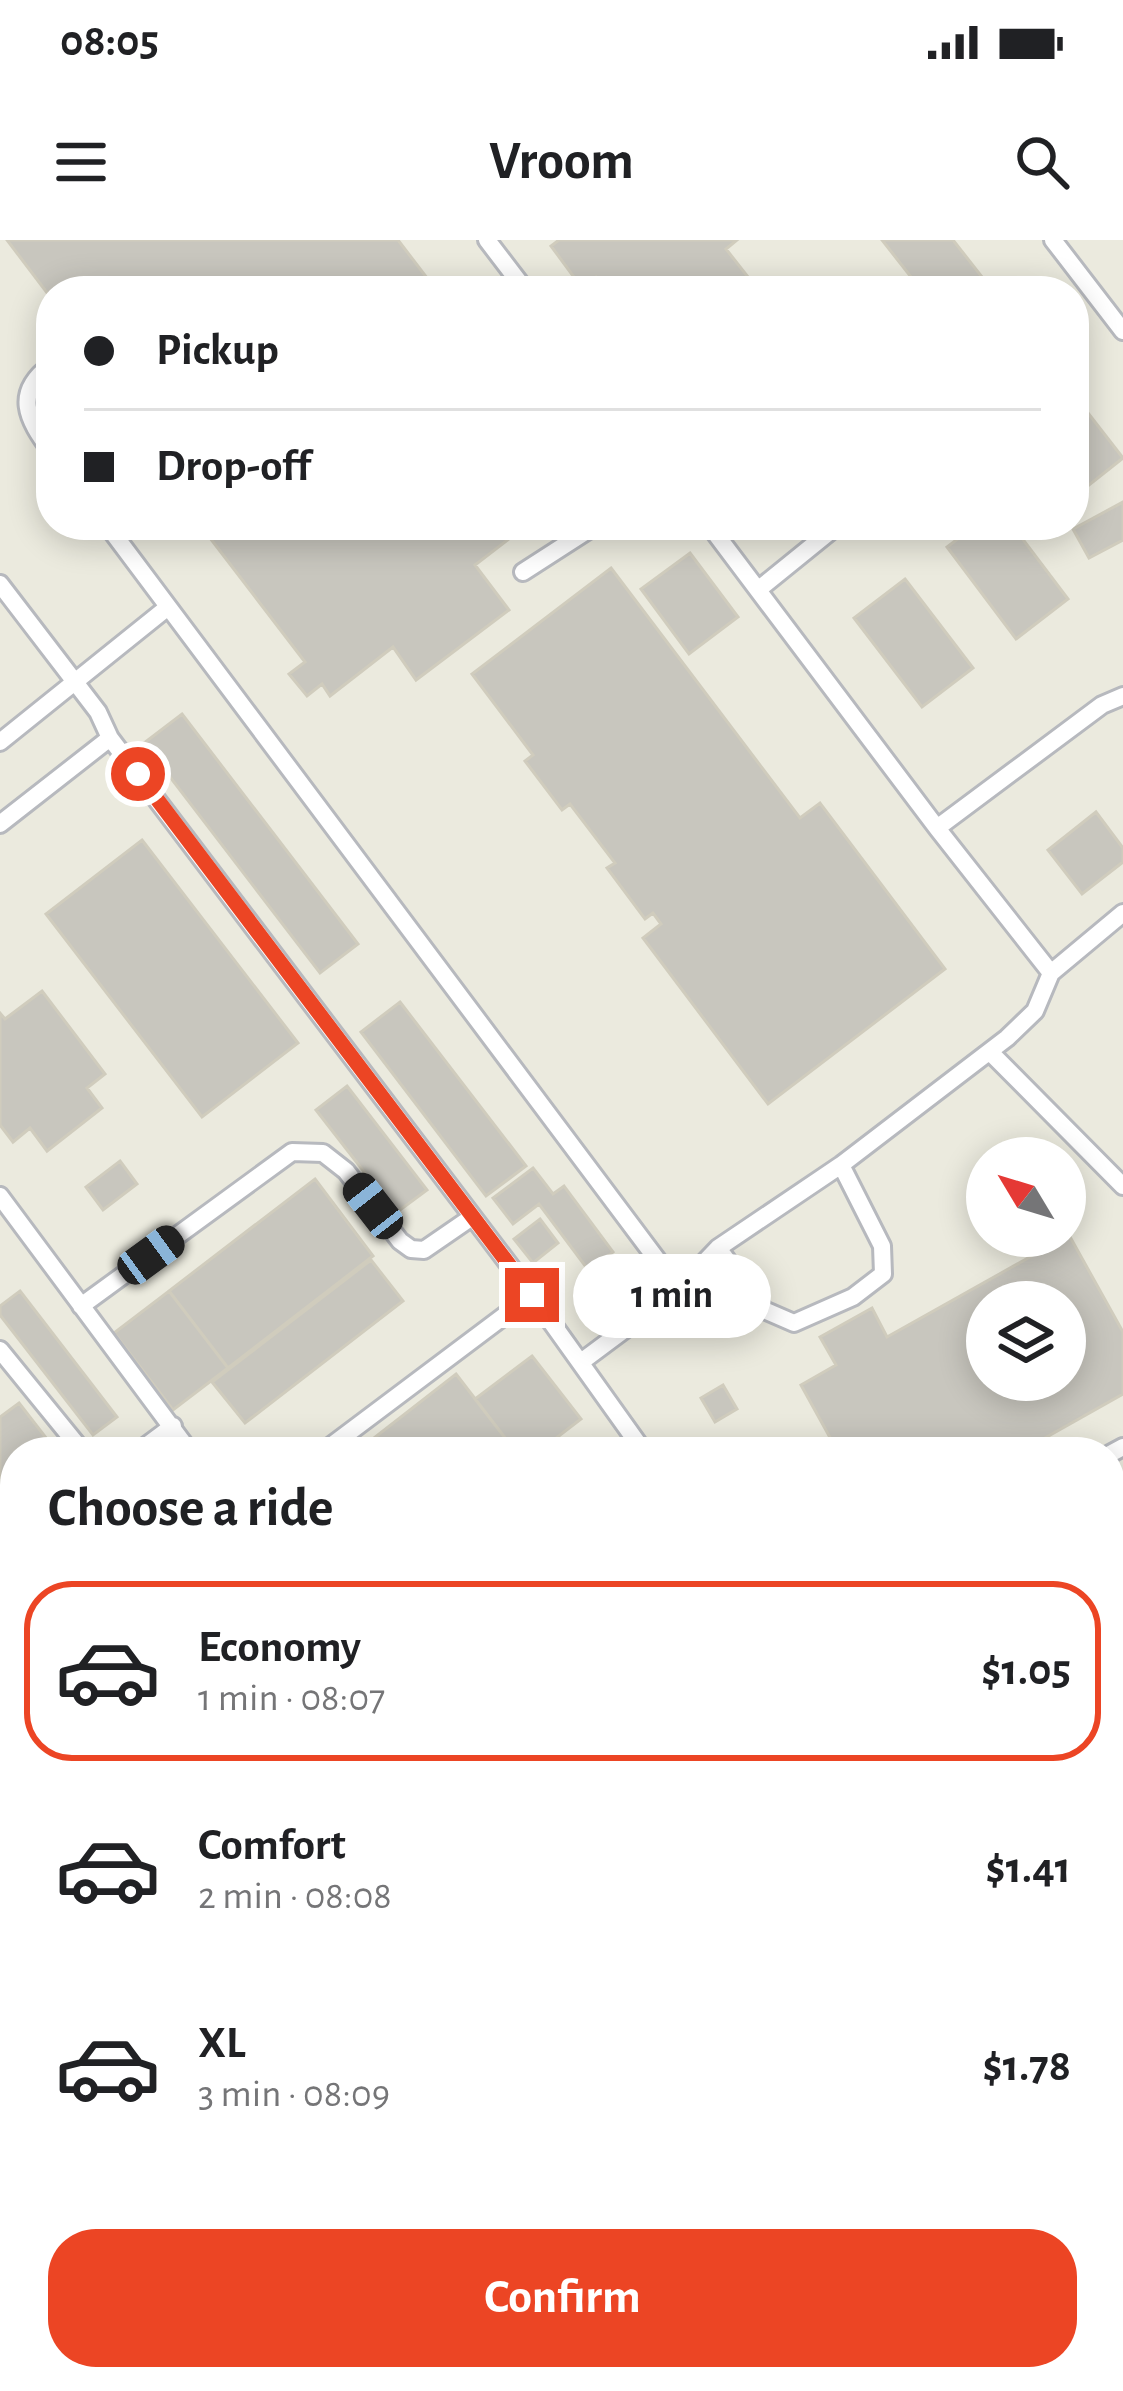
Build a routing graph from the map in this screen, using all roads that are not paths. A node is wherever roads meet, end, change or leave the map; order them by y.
1 (487, 240) edge
2 (1053, 240) edge
3 (515, 276) edge
4 (1081, 276) edge
5 (1089, 287) edge
6 (1123, 331) edge
7 (36, 378) edge
8 (36, 431) edge
9 (118, 540) edge
10 (573, 540) edge
11 (721, 540) edge
12 (819, 540) edge
13 (523, 572) dead end
14 (0, 584) edge
15 (759, 589) junction
16 (168, 607) junction
17 (73, 683) junction
18 (1123, 696) edge
19 (110, 737) junction
20 (0, 742) edge
21 (0, 824) edge
22 (937, 828) junction
23 (1123, 914) edge
24 (1051, 973) junction
25 (990, 1052) junction
26 (841, 1166) junction
27 (1123, 1186) edge
28 (0, 1196) edge
29 (472, 1217) junction
30 (718, 1248) junction
31 (679, 1289) junction
32 (532, 1295) junction
33 (81, 1306) junction
34 (0, 1350) edge
35 (581, 1362) junction
36 (173, 1426) junction
37 (71, 1437) edge
38 (158, 1437) edge
39 (180, 1437) edge
40 (343, 1437) edge
41 (634, 1437) edge

1 - 3 lane
2 - 4 lane
5 - 6 lane
7 - 8 lane
9 - 16 lane
10 - 13 lane
11 - 15 lane
12 - 15 lane
14 - 17 lane
15 - 22 lane
16 - 17 lane
16 - 31 lane
17 - 19 lane
17 - 20 lane
18 - 22 lane
19 - 21 lane
19 - 29 lane
22 - 24 lane
23 - 24 lane
24 - 25 lane
25 - 26 lane
25 - 27 lane
26 - 30 lane
26 - 30 lane
28 - 33 lane
29 - 32 lane
29 - 33 lane
30 - 31 lane
31 - 35 lane
32 - 35 lane
32 - 40 lane
33 - 36 lane
34 - 37 lane
35 - 41 lane
36 - 38 lane
36 - 39 lane

